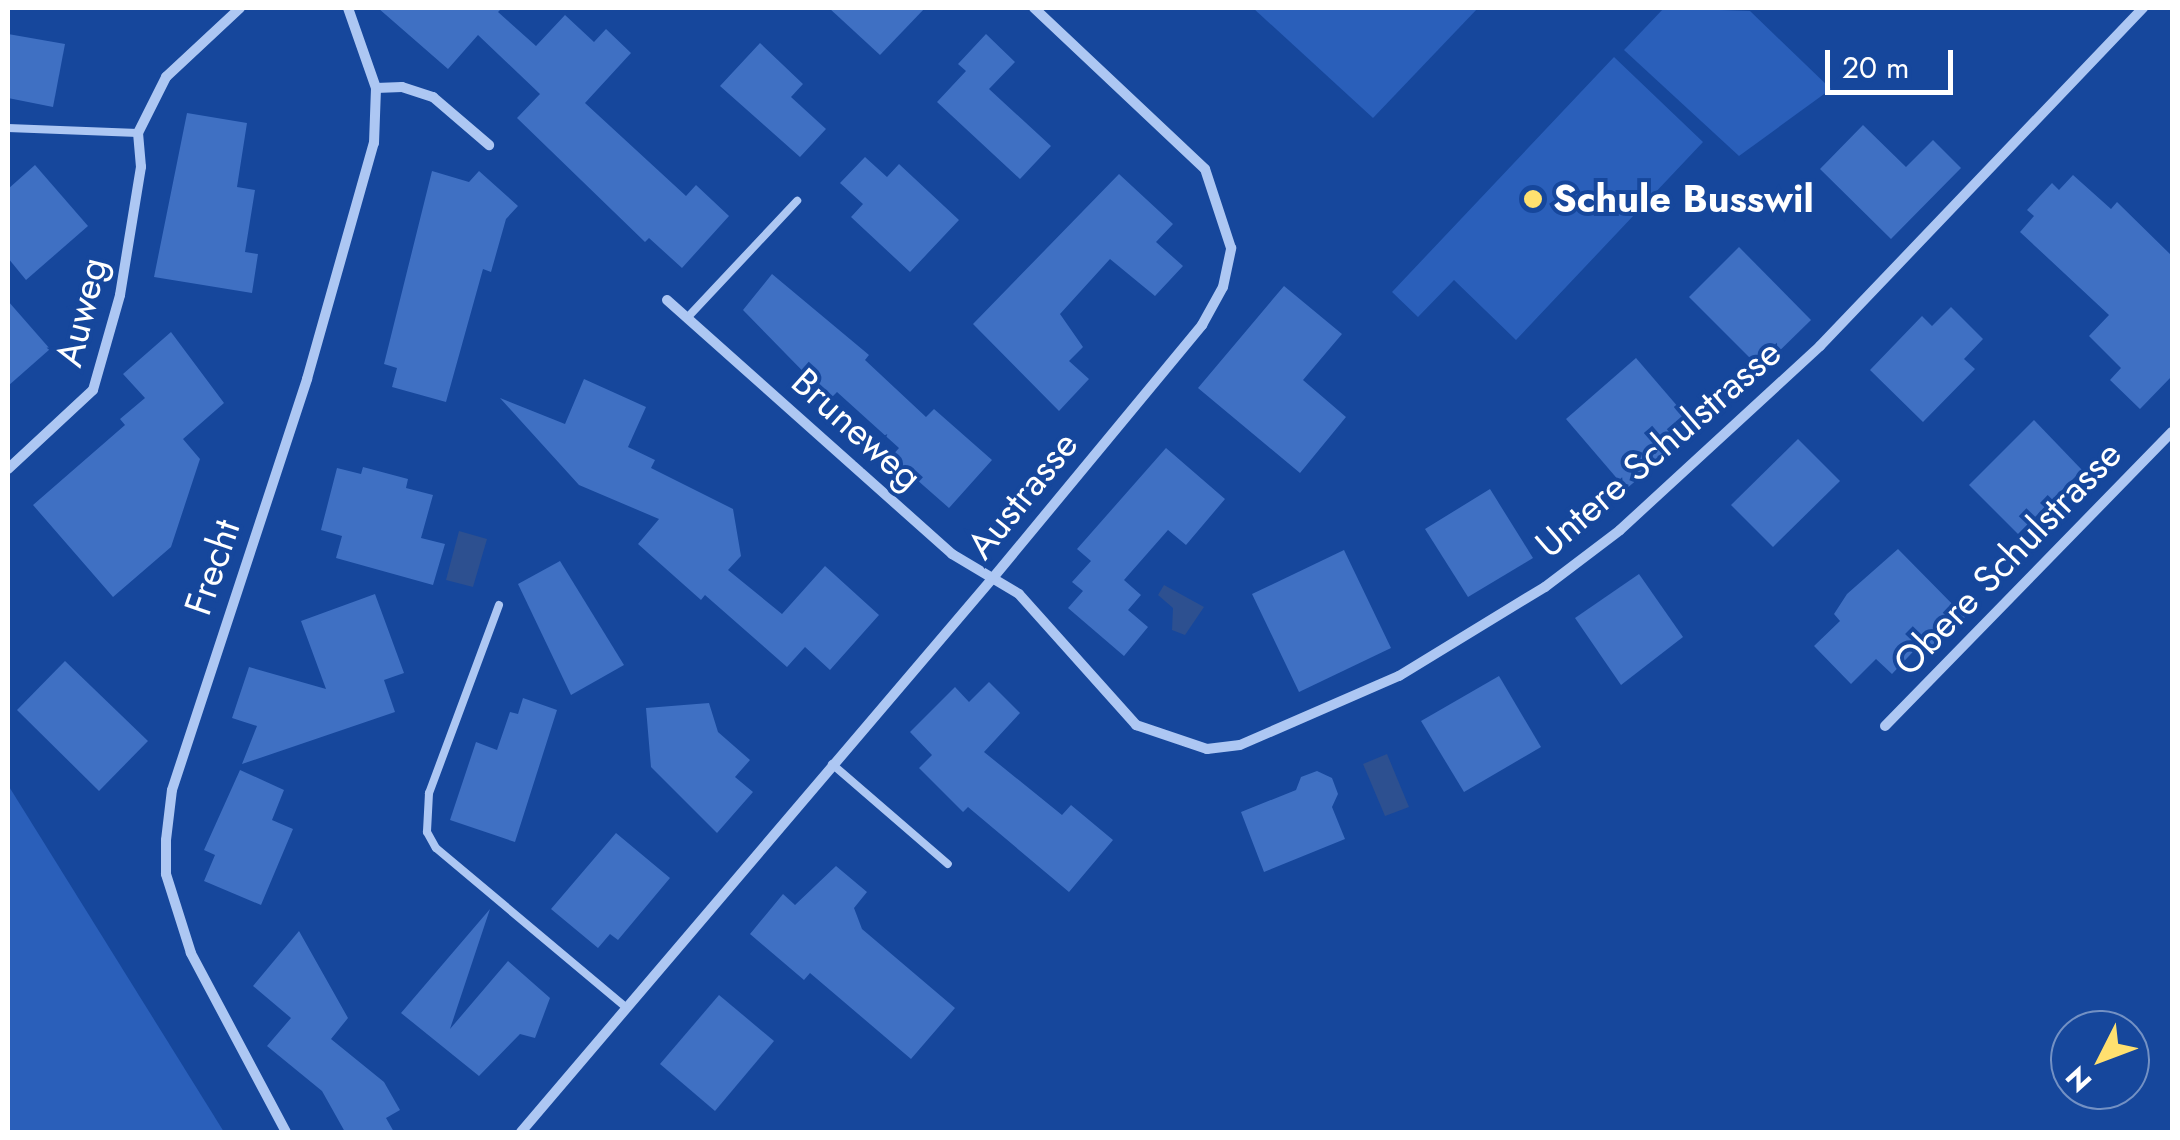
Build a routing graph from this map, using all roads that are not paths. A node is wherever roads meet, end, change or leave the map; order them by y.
1 (240, 8) edge
2 (348, 8) edge
3 (1034, 8) edge
4 (2143, 8) edge
5 (376, 88) junction
6 (8, 128) edge
7 (138, 133) junction
8 (490, 144) dead end
9 (796, 201) dead end
10 (666, 300) dead end
11 (688, 318) junction
12 (2172, 432) edge
13 (8, 468) edge
14 (992, 579) junction
15 (499, 605) dead end
16 (1884, 726) dead end
17 (832, 764) junction
18 (948, 864) dead end
19 (627, 1008) junction
20 (286, 1132) edge
21 (521, 1132) edge

1 - 7 street, Auweg
2 - 5 street, Frecht
3 - 14 street, Austrasse
4 - 14 street, Untere Schulstrasse
5 - 8 street
5 - 20 street, Frecht
6 - 7 lane
7 - 13 street, Auweg
9 - 11 lane
10 - 11 street, Bruneweg
11 - 14 street, Bruneweg
12 - 16 street, Obere Schulstrasse
14 - 17 street, Austrasse
15 - 19 lane
17 - 18 lane
17 - 19 street, Austrasse
19 - 21 street, Austrasse

